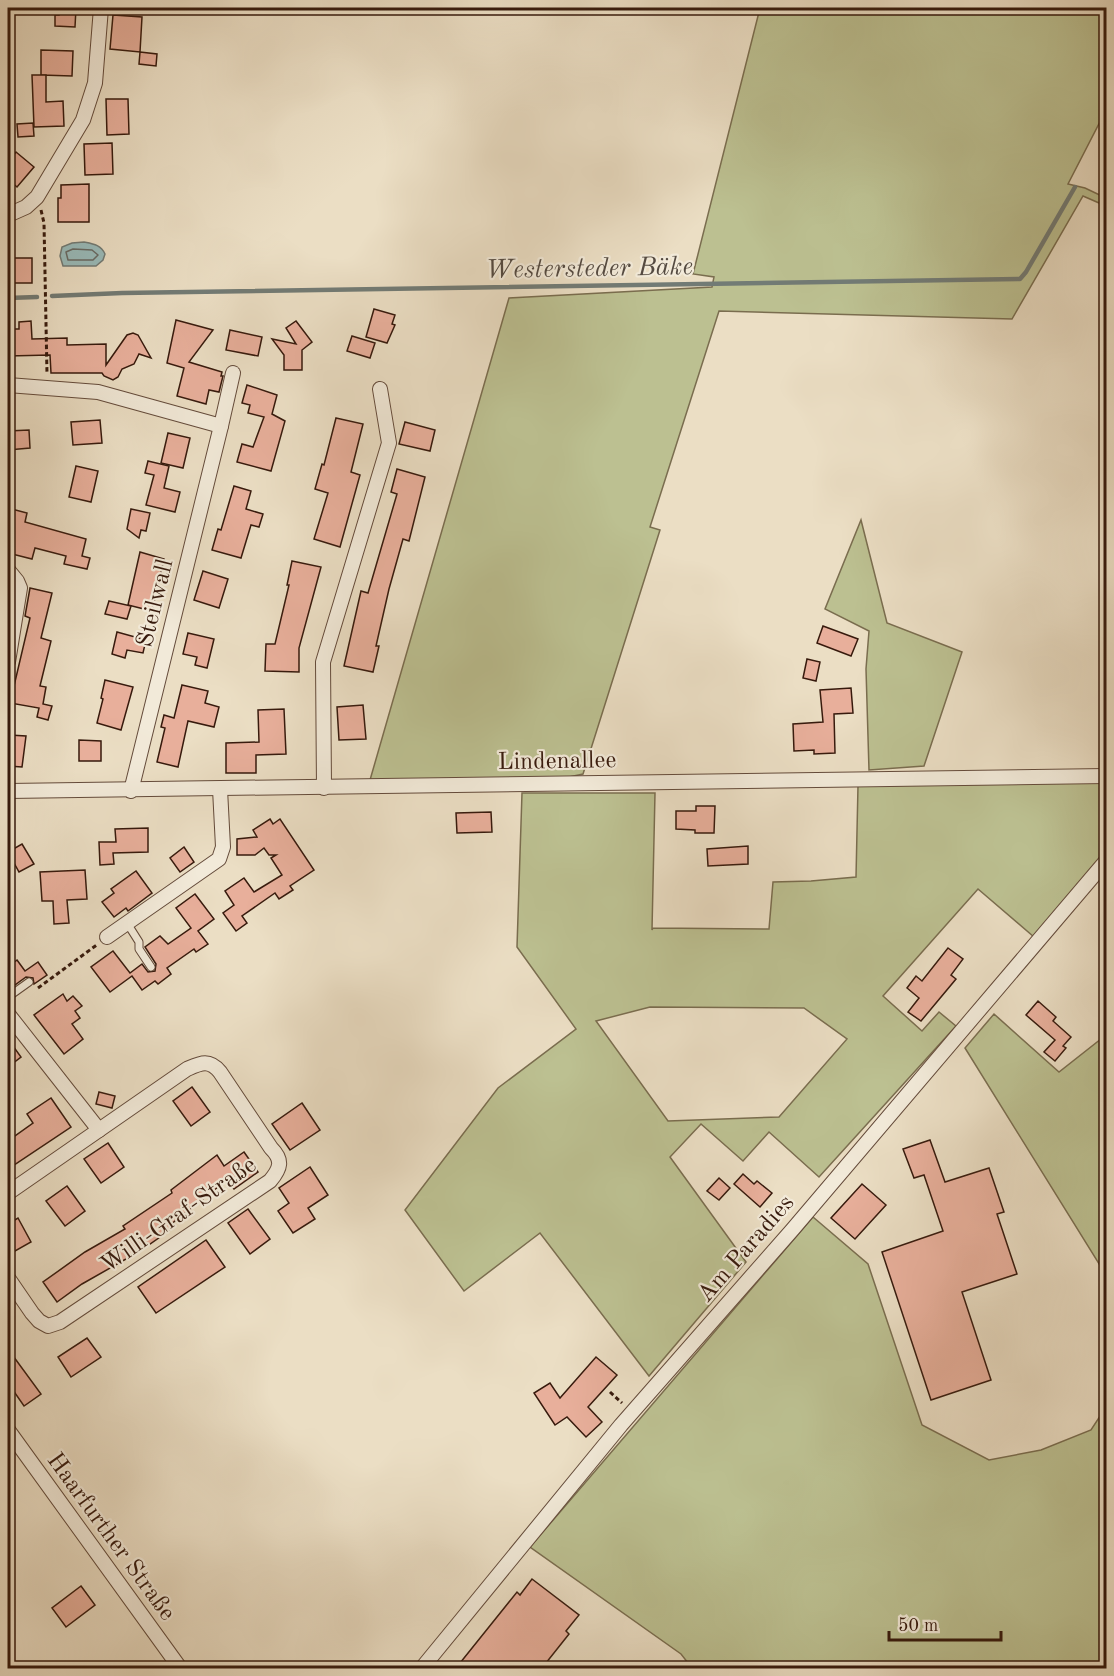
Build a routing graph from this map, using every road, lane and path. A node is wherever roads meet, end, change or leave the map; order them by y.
1 (101, 8) edge
2 (37, 197) junction
3 (8, 215) edge
4 (233, 374) dead end
5 (8, 385) edge
6 (47, 388) junction
7 (380, 389) dead end
8 (221, 426) junction
9 (8, 570) edge
10 (8, 662) edge
11 (1107, 776) edge
12 (324, 788) junction
13 (220, 789) junction
14 (8, 791) edge
15 (131, 791) junction
16 (1107, 861) edge
17 (127, 923) junction
18 (107, 937) joint
19 (151, 967) dead end
20 (29, 982) dead end
21 (35, 990) dead end
22 (8, 997) edge
23 (8, 1014) edge
24 (99, 1130) junction
25 (8, 1193) edge
26 (8, 1282) edge
27 (8, 1430) edge
28 (180, 1668) edge
29 (422, 1668) edge

1 - 2 street
2 - 3 street
2 - 6 path
4 - 8 street, Steilwall
5 - 6 street
6 - 8 street
7 - 12 street
8 - 15 street, Steilwall
9 - 10 street
11 - 12 street, Lindenallee
12 - 13 street, Lindenallee
13 - 15 street, Lindenallee
13 - 17 street
14 - 15 street, Lindenallee
16 - 29 street, Am Paradies
17 - 18 street
17 - 19 lane
18 - 21 path
20 - 22 lane
23 - 24 street
24 - 25 street, Willi-Graf-Straße
24 - 26 street, Willi-Graf-Straße
27 - 28 street, Haarfurther Straße

